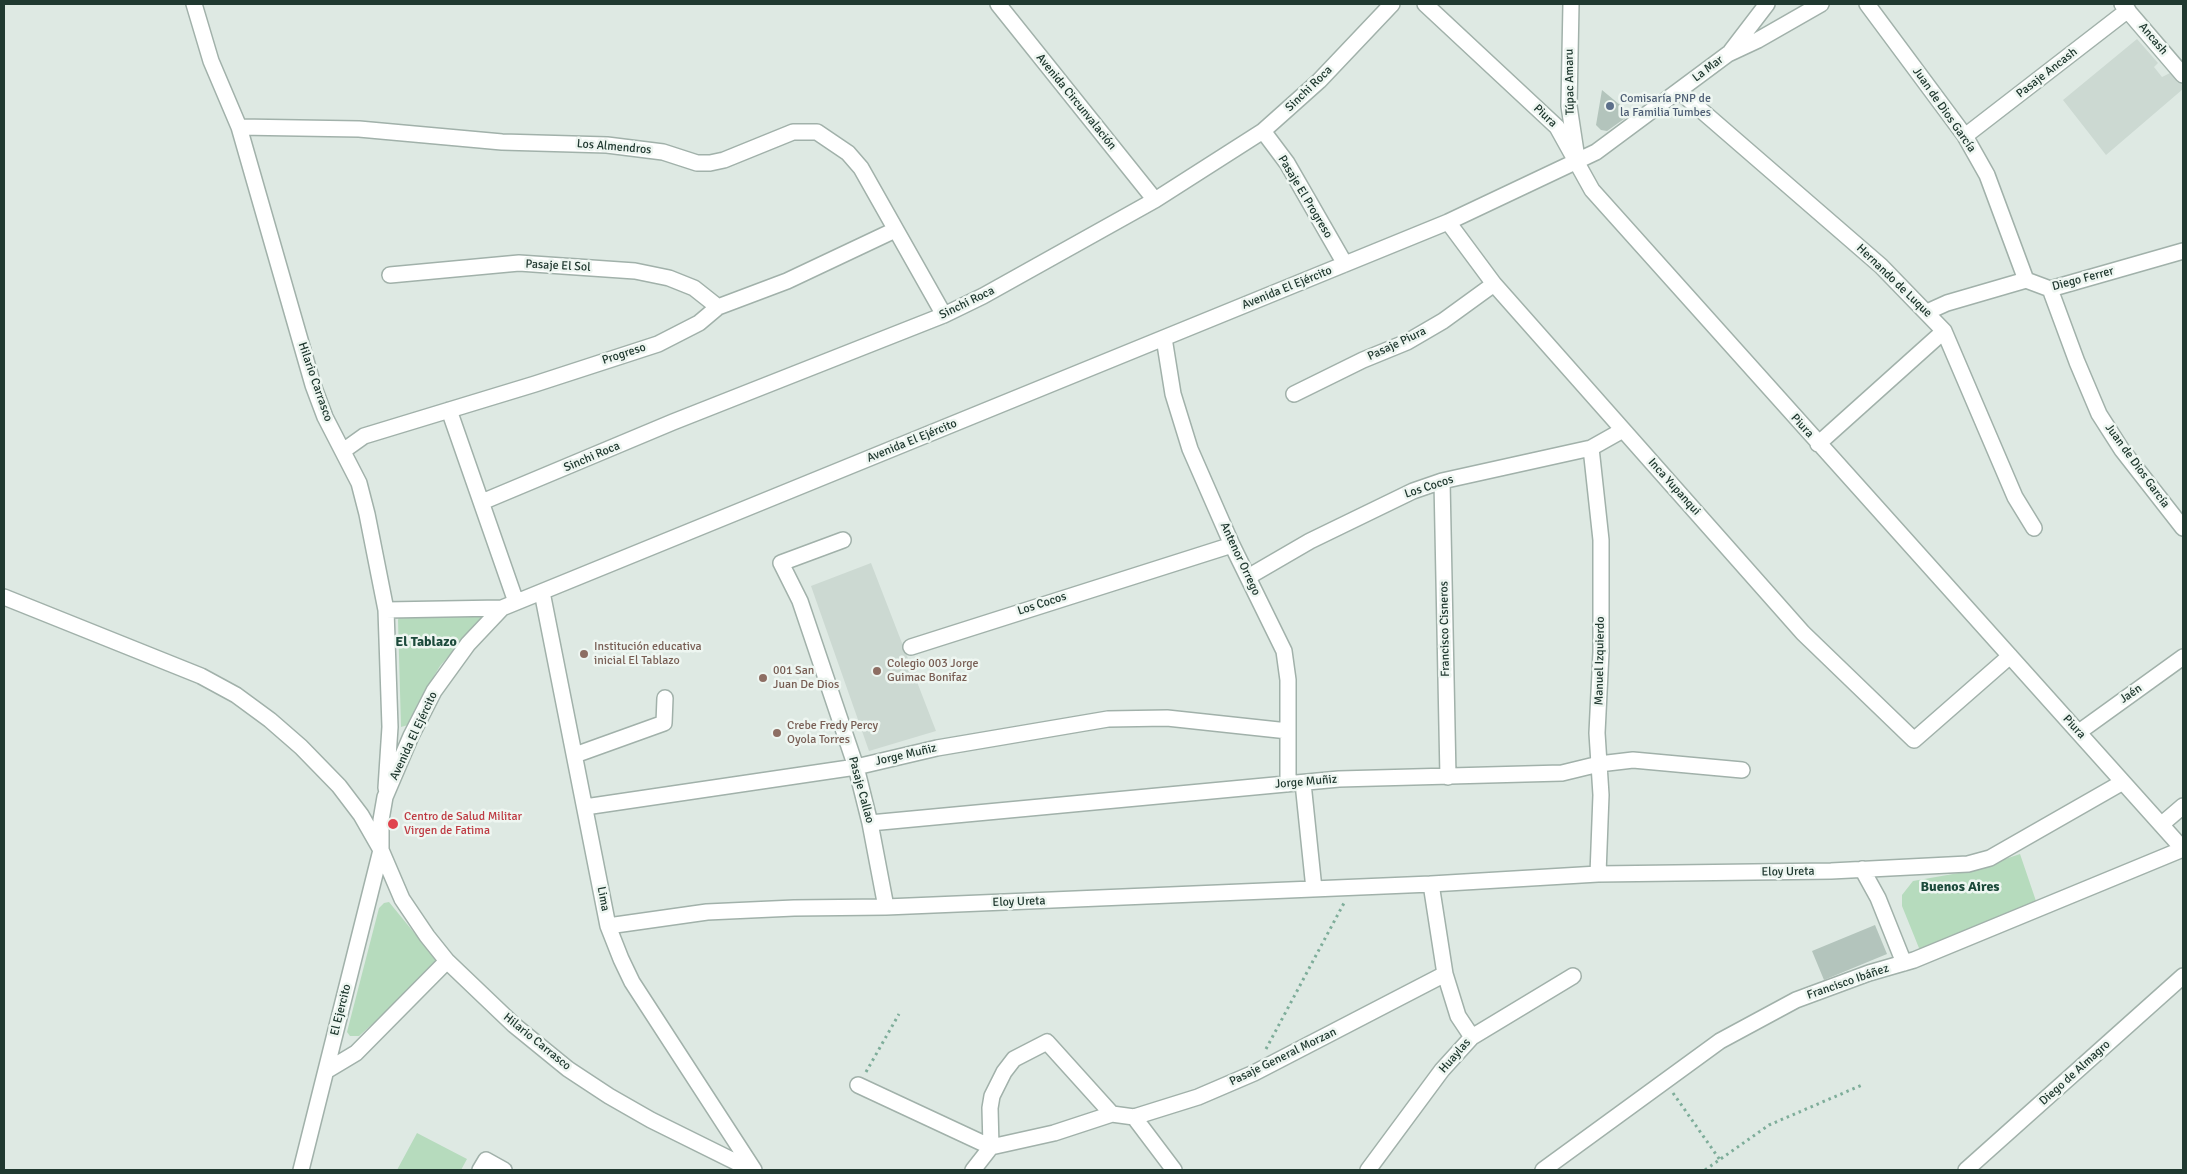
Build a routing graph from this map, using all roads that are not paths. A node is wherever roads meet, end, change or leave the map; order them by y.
1 (194, 4) edge
2 (998, 4) edge
3 (1392, 4) edge
4 (1425, 4) edge
5 (1571, 4) edge
6 (1767, 4) edge
7 (1821, 4) edge
8 (1867, 4) edge
9 (2125, 7) edge
10 (1728, 54) junction
11 (2183, 75) edge
12 (1679, 91) junction
13 (239, 127) junction
14 (1263, 132) junction
15 (1965, 136) junction
16 (1577, 161) junction
17 (1155, 200) junction
18 (1448, 222) junction
19 (895, 230) junction
20 (2183, 251) edge
21 (1345, 264) junction
22 (390, 275) dead end
23 (2026, 280) junction
24 (1494, 284) junction
25 (2050, 289) junction
26 (718, 306) junction
27 (1927, 312) junction
28 (944, 315) junction
29 (1944, 331) junction
30 (1164, 338) junction
31 (1294, 394) dead end
32 (449, 410) junction
33 (1623, 430) junction
34 (1818, 444) junction
35 (1590, 448) junction
36 (343, 451) junction
37 (1442, 481) junction
38 (482, 502) junction
39 (2182, 525) edge
40 (2034, 528) dead end
41 (843, 540) dead end
42 (1232, 545) junction
43 (1248, 577) junction
44 (542, 592) junction
45 (4, 597) edge
46 (516, 602) junction
47 (502, 608) junction
48 (386, 610) junction
49 (910, 647) dead end
50 (2010, 656) junction
51 (2183, 657) edge
52 (665, 698) dead end
53 (1288, 731) junction
54 (2079, 732) junction
55 (575, 754) junction
56 (1599, 764) junction
57 (856, 767) junction
58 (1742, 770) dead end
59 (1448, 777) junction
60 (2123, 782) junction
61 (1296, 783) junction
62 (386, 797) junction
63 (2183, 806) edge
64 (585, 807) junction
65 (870, 823) junction
66 (2162, 824) junction
67 (2183, 849) edge
68 (381, 850) junction
69 (1862, 870) junction
70 (1598, 874) junction
71 (1431, 884) junction
72 (1314, 889) junction
73 (886, 908) junction
74 (608, 926) junction
75 (447, 961) junction
76 (1904, 963) junction
77 (1446, 974) junction
78 (1573, 976) dead end
79 (2183, 976) edge
80 (1472, 1037) junction
81 (326, 1071) junction
82 (858, 1085) road end
83 (1112, 1114) junction
84 (1134, 1117) junction
85 (991, 1147) junction
86 (301, 1170) edge
87 (480, 1170) edge
88 (504, 1170) edge
89 (753, 1170) edge
90 (973, 1170) edge
91 (1174, 1170) edge
92 (1368, 1170) edge
93 (1543, 1170) edge
94 (1966, 1170) edge

1 - 13 street, Hilario Carrasco
2 - 17 street, Avenida Circunvalación
3 - 14 street, Sinchi Roca
4 - 16 street, Piura
5 - 16 street, Túpac Amaru
6 - 10 street
7 - 10 street, La Mar
8 - 15 street, Juan de Dios García
9 - 11 street, Ancash
9 - 15 street, Pasaje Ancash
10 - 12 street, La Mar
12 - 16 street, La Mar
12 - 27 street, Hernando de Luque
13 - 19 street, Los Almendros
13 - 36 street, Hilario Carrasco
14 - 17 street, Sinchi Roca
14 - 21 street, Pasaje El Progreso
15 - 23 street, Juan de Dios García
16 - 18 street, Avenida El Ejército
16 - 34 street, Piura
17 - 28 street, Sinchi Roca
18 - 21 street, Avenida El Ejército
18 - 24 street, Inca Yupanqui
19 - 26 street, Progreso
19 - 28 street, Los Almendros
20 - 25 street, Diego Ferrer
21 - 30 street, Avenida El Ejército
22 - 26 street, Pasaje El Sol
23 - 25 street, Diego Ferrer
23 - 27 street
24 - 31 street, Pasaje Piura
24 - 33 street, Inca Yupanqui
25 - 39 street, Juan de Dios García
26 - 32 street, Progreso
27 - 29 street, Hernando de Luque
28 - 38 street, Sinchi Roca
29 - 34 street
29 - 40 street, Hernando de Luque
30 - 42 street, Antenor Orrego
30 - 44 street, Avenida El Ejército
32 - 36 street, Progreso
32 - 38 street
33 - 35 street, Los Cocos
33 - 50 street, Inca Yupanqui
34 - 50 street, Piura
35 - 37 street, Los Cocos
35 - 56 street, Manuel Izquierdo
36 - 48 street, Hilario Carrasco
37 - 43 street, Los Cocos
37 - 59 street, Francisco Cisneros
38 - 46 street
41 - 57 street, Pasaje Callao
42 - 43 street, Antenor Orrego
42 - 49 street, Los Cocos
43 - 53 street, Antenor Orrego
44 - 46 street, Avenida El Ejército
44 - 55 street, Lima
45 - 68 street, Hilario Carrasco
46 - 47 street, Avenida El Ejército
47 - 48 street
47 - 62 street, Avenida El Ejército
48 - 62 street, Hilario Carrasco
50 - 54 street, Piura
51 - 54 street, Jaén
52 - 55 street
53 - 57 street, Jorge Muñiz
53 - 61 street, Antenor Orrego
54 - 60 street, Piura
55 - 64 street, Lima
56 - 58 street, Jorge Muñiz
56 - 59 street, Jorge Muñiz
56 - 70 street, Manuel Izquierdo
57 - 64 street, Jorge Muñiz
57 - 65 street, Pasaje Callao
59 - 61 street, Jorge Muñiz
60 - 66 street, Piura
60 - 69 street, Eloy Ureta
61 - 65 street, Jorge Muñiz
61 - 72 street, Antenor Orrego
62 - 68 street, Avenida El Ejército
63 - 66 street
64 - 74 street, Lima
65 - 73 street, Pasaje Callao
66 - 67 street, Piura
67 - 76 street, Francisco Ibáñez
68 - 75 street, Hilario Carrasco
68 - 81 street, El Ejercito
69 - 70 street, Eloy Ureta
69 - 76 street
70 - 71 street, Eloy Ureta
71 - 72 street, Eloy Ureta
71 - 77 street
72 - 73 street, Eloy Ureta
73 - 74 street, Eloy Ureta
74 - 89 street, Lima
75 - 81 street
75 - 89 street, Hilario Carrasco
76 - 93 street, Francisco Ibáñez
77 - 80 street
77 - 84 street, Pasaje General Morzan
78 - 80 street, Huaylas
79 - 94 street, Diego de Almagro
80 - 92 street, Huaylas
81 - 86 street, El Ejercito
82 - 85 street
83 - 84 street, Pasaje General Morzan
83 - 85 street
83 - 85 street
84 - 91 street
85 - 90 street
87 - 88 street

